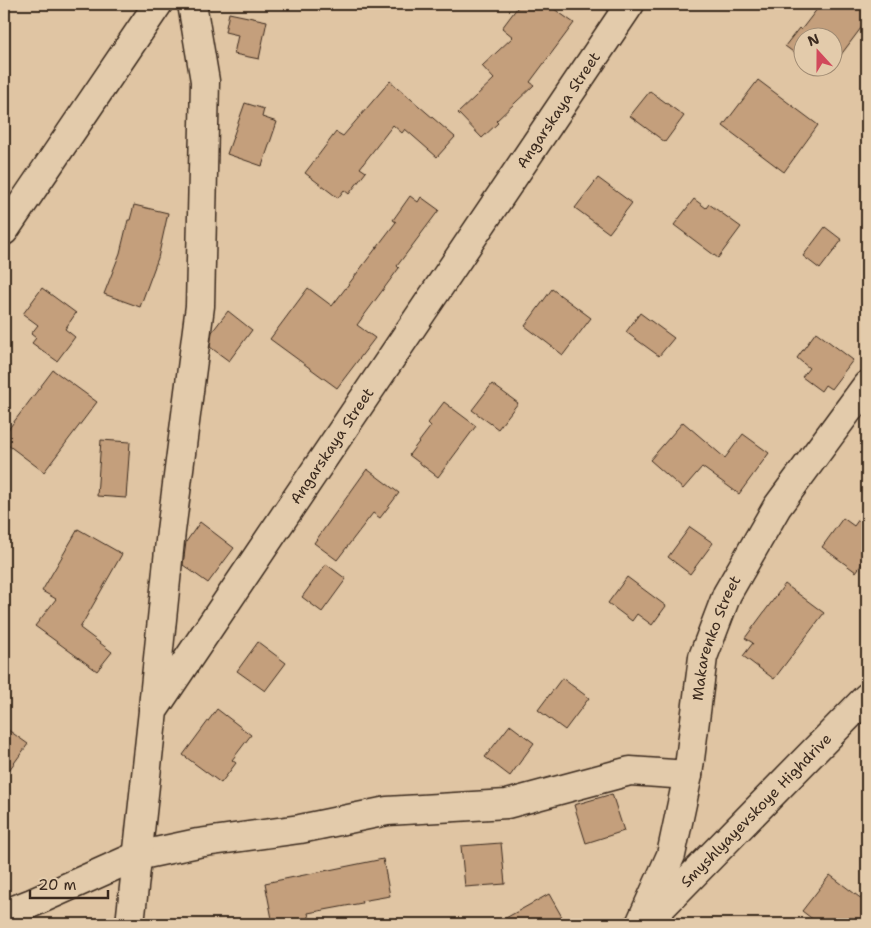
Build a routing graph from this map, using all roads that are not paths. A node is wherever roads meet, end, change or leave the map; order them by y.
1 (158, 4) edge
2 (192, 4) edge
3 (630, 4) edge
4 (4, 231) edge
5 (867, 385) edge
6 (867, 697) edge
7 (153, 711) junction
8 (688, 775) junction
9 (137, 856) junction
10 (4, 914) edge
11 (130, 924) edge
12 (640, 924) edge
13 (645, 924) edge

1 - 4 street
2 - 7 street
3 - 7 street, Angarskaya Street
5 - 8 street, Makarenko Street
6 - 13 street, Smyshlyayevskoye Highdrive
7 - 9 street, Angarskaya Street
8 - 9 street
8 - 12 street, Makarenko Street
9 - 10 street
9 - 11 street, Angarskaya Street

